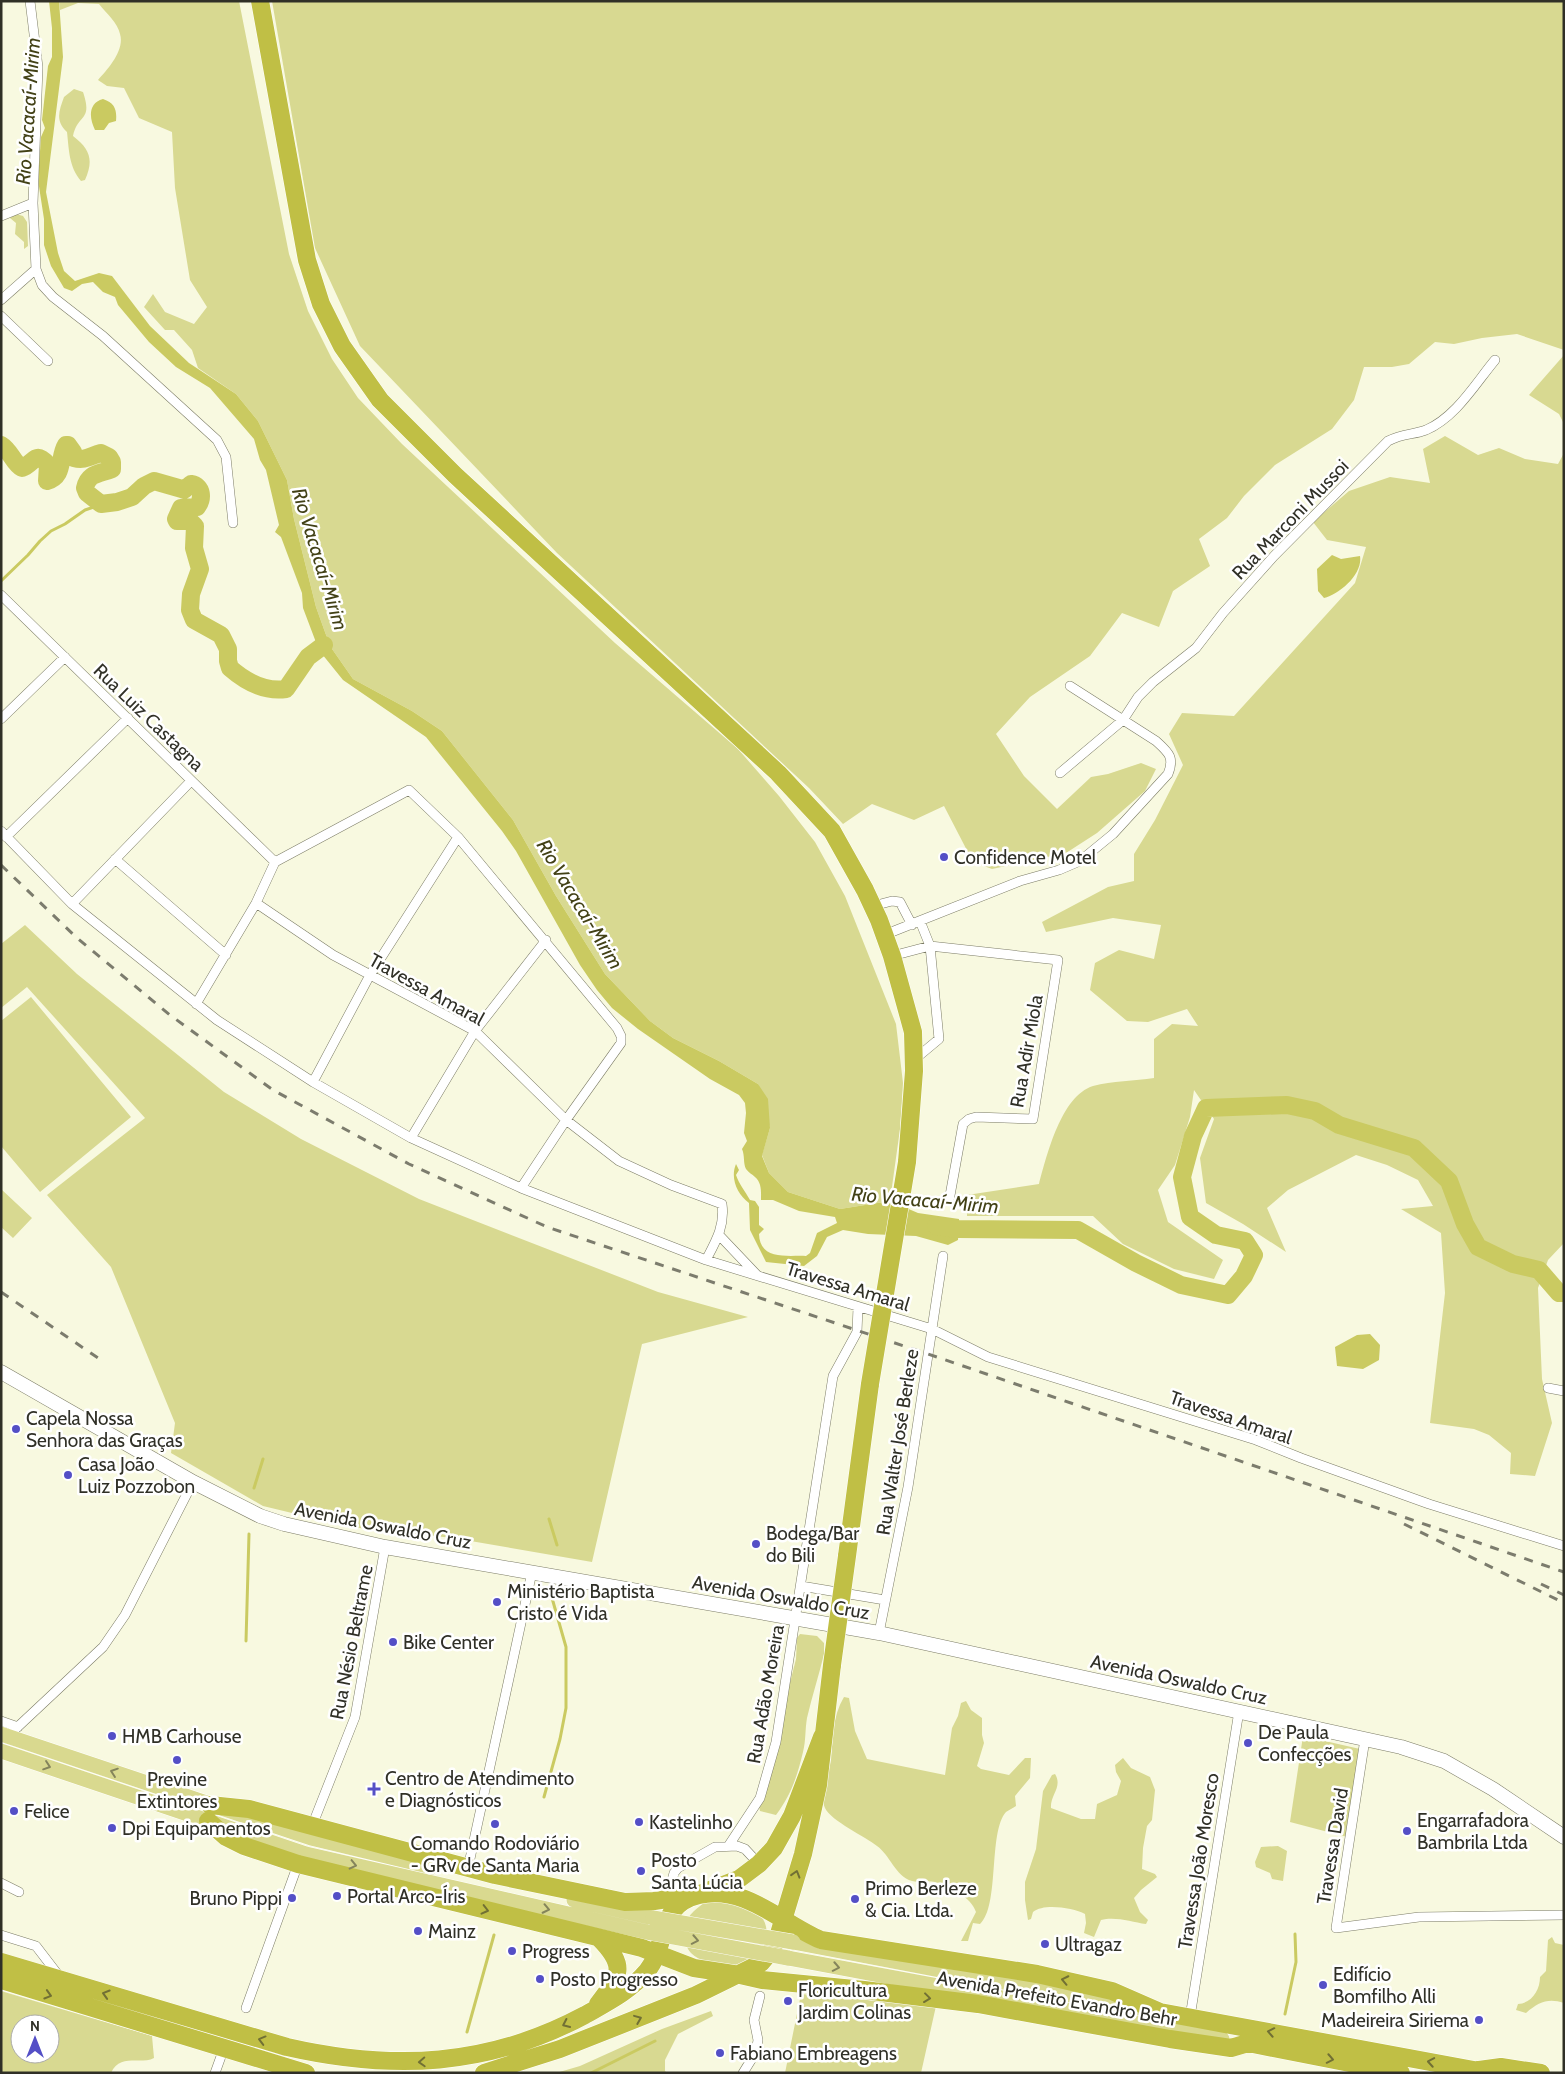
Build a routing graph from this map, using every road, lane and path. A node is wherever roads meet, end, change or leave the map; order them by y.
1 (30, 1) edge
2 (260, 1) edge
3 (33, 203) junction
4 (1, 216) edge
5 (36, 269) junction
6 (1, 300) edge
7 (1, 316) edge
8 (1495, 360) dead end
9 (48, 361) dead end
10 (233, 522) dead end
11 (1, 595) edge
12 (65, 657) junction
13 (1070, 686) dead end
14 (128, 718) junction
15 (1, 719) edge
16 (1123, 720) junction
17 (1060, 773) dead end
18 (191, 780) junction
19 (4, 834) edge
20 (458, 837) junction
21 (115, 859) junction
22 (275, 862) junction
23 (256, 903) junction
24 (72, 904) junction
25 (873, 906) junction
26 (916, 923) junction
27 (884, 935) junction
28 (546, 940) junction
29 (930, 946) junction
30 (226, 955) junction
31 (892, 956) junction
32 (370, 975) junction
33 (196, 1004) junction
34 (475, 1031) junction
35 (915, 1059) junction
36 (313, 1082) junction
37 (566, 1120) junction
38 (411, 1138) junction
39 (521, 1188) junction
40 (949, 1201) dead end
41 (719, 1235) junction
42 (943, 1256) dead end
43 (706, 1260) junction
44 (758, 1276) junction
45 (858, 1307) junction
46 (932, 1329) junction
47 (1, 1372) edge
48 (1548, 1388) dead end
49 (1564, 1391) edge
50 (193, 1482) junction
51 (1564, 1546) edge
52 (385, 1547) junction
53 (532, 1572) junction
54 (801, 1586) junction
55 (885, 1600) junction
56 (796, 1618) junction
57 (879, 1633) junction
58 (1239, 1711) junction
59 (1, 1721) edge
60 (9, 1732) edge
61 (822, 1737) junction
62 (1365, 1739) junction
63 (1, 1751) edge
64 (209, 1813) junction
65 (312, 1826) junction
66 (1564, 1837) edge
67 (729, 1845) junction
68 (298, 1864) junction
69 (759, 1864) junction
70 (468, 1868) junction
71 (1, 1883) edge
72 (18, 1892) dead end
73 (700, 1894) junction
74 (668, 1899) junction
75 (1564, 1914) edge
76 (782, 1920) junction
77 (650, 1925) junction
78 (1, 1935) edge
79 (600, 1939) junction
80 (658, 1953) junction
81 (1, 1962) edge
82 (740, 1975) junction
83 (1, 1980) edge
84 (63, 1981) junction
85 (760, 1996) dead end
86 (246, 2008) dead end
87 (594, 2010) junction
88 (1160, 2012) junction
89 (1190, 2017) junction
90 (1248, 2043) junction
91 (224, 2048) junction
92 (1359, 2069) edge
93 (1484, 2072) edge
94 (215, 2073) edge
95 (306, 2073) edge
96 (484, 2073) edge
97 (744, 2073) edge
98 (1401, 2073) edge
99 (1542, 2073) edge

1 - 3 street
2 - 25 highway
3 - 4 street
3 - 5 street
5 - 6 street
5 - 10 street
7 - 9 street
8 - 16 street, Rua Marconi Mussoi
11 - 12 street, Rua Luiz Castagna
12 - 14 street, Rua Luiz Castagna
12 - 15 street
13 - 16 street
14 - 18 street, Rua Luiz Castagna
14 - 19 street
16 - 17 street, Rua Marconi Mussoi
16 - 26 street
18 - 21 street
18 - 22 street, Rua Luiz Castagna
19 - 24 street
20 - 22 street
20 - 28 street
20 - 32 street
21 - 24 street
21 - 30 street
22 - 23 street
23 - 30 street
23 - 32 street, Travessa Amaral
24 - 33 street
25 - 26 street
25 - 27 highway
26 - 27 street
26 - 29 street
27 - 31 highway
28 - 34 street
28 - 37 street
29 - 31 street
29 - 35 street
29 - 40 street, Rua Adir Miola
30 - 33 street
31 - 35 highway
32 - 34 street, Travessa Amaral
32 - 36 street
33 - 36 street
34 - 37 street, Travessa Amaral
34 - 38 street
35 - 61 highway, bridge
36 - 38 street
37 - 39 street
37 - 41 street, Travessa Amaral
38 - 39 street
39 - 43 street
41 - 43 street, Travessa Amaral
41 - 44 street
42 - 46 street, Rua Walter José Berleze
43 - 44 street, Travessa Amaral
44 - 45 street, Travessa Amaral
45 - 46 street, Travessa Amaral
45 - 54 street, Rua Adão Moreira
46 - 51 street, Travessa Amaral
46 - 55 street, Rua Walter José Berleze
47 - 50 street, Avenida Oswaldo Cruz
48 - 49 street
50 - 52 street, Avenida Oswaldo Cruz
50 - 60 street
52 - 53 street, Avenida Oswaldo Cruz
52 - 65 street, Rua Nésio Beltrame
53 - 56 street, Avenida Oswaldo Cruz
53 - 70 street
54 - 55 street
54 - 56 street, Rua Adão Moreira
55 - 57 street, Rua Walter José Berleze
56 - 57 street, Avenida Oswaldo Cruz
56 - 67 street, Rua Adão Moreira
57 - 58 street, Avenida Oswaldo Cruz
58 - 62 street, Avenida Oswaldo Cruz
58 - 89 street, Travessa João Moresco
59 - 60 street
64 -> 60 main road
61 - 69 highway
76 -> 61 highway
62 - 66 street, Avenida Oswaldo Cruz
62 - 75 street, Travessa David
63 -> 64 main road
64 - 65 highway
64 - 68 highway
64 - 77 main road
65 - 70 highway
67 - 69 street
67 - 74 street
68 -> 79 highway
68 - 86 street
69 - 73 highway
70 - 74 highway
71 - 72 street
73 - 74 highway
73 - 76 highway
73 - 80 highway
76 - 82 highway
88 -> 76 highway, Avenida Prefeito Evandro Behr
77 - 88 main road, Avenida Prefeito Evandro Behr, bridge
77 -> 90 main road, Avenida Prefeito Evandro Behr, bridge
78 - 84 street
79 - 80 highway
79 - 87 highway
80 - 82 highway
80 - 87 highway
81 - 84 highway
82 -> 90 highway, Avenida Prefeito Evandro Behr
96 -> 82 highway
83 -> 91 highway
87 -> 84 highway
85 - 97 street
88 - 89 highway, Avenida Prefeito Evandro Behr
93 -> 89 highway, Avenida Prefeito Evandro Behr
90 -> 92 highway, Avenida Prefeito Evandro Behr
91 - 94 street
91 - 95 highway
92 - 98 highway, Avenida Prefeito Evandro Behr
93 - 99 highway, Avenida Prefeito Evandro Behr

